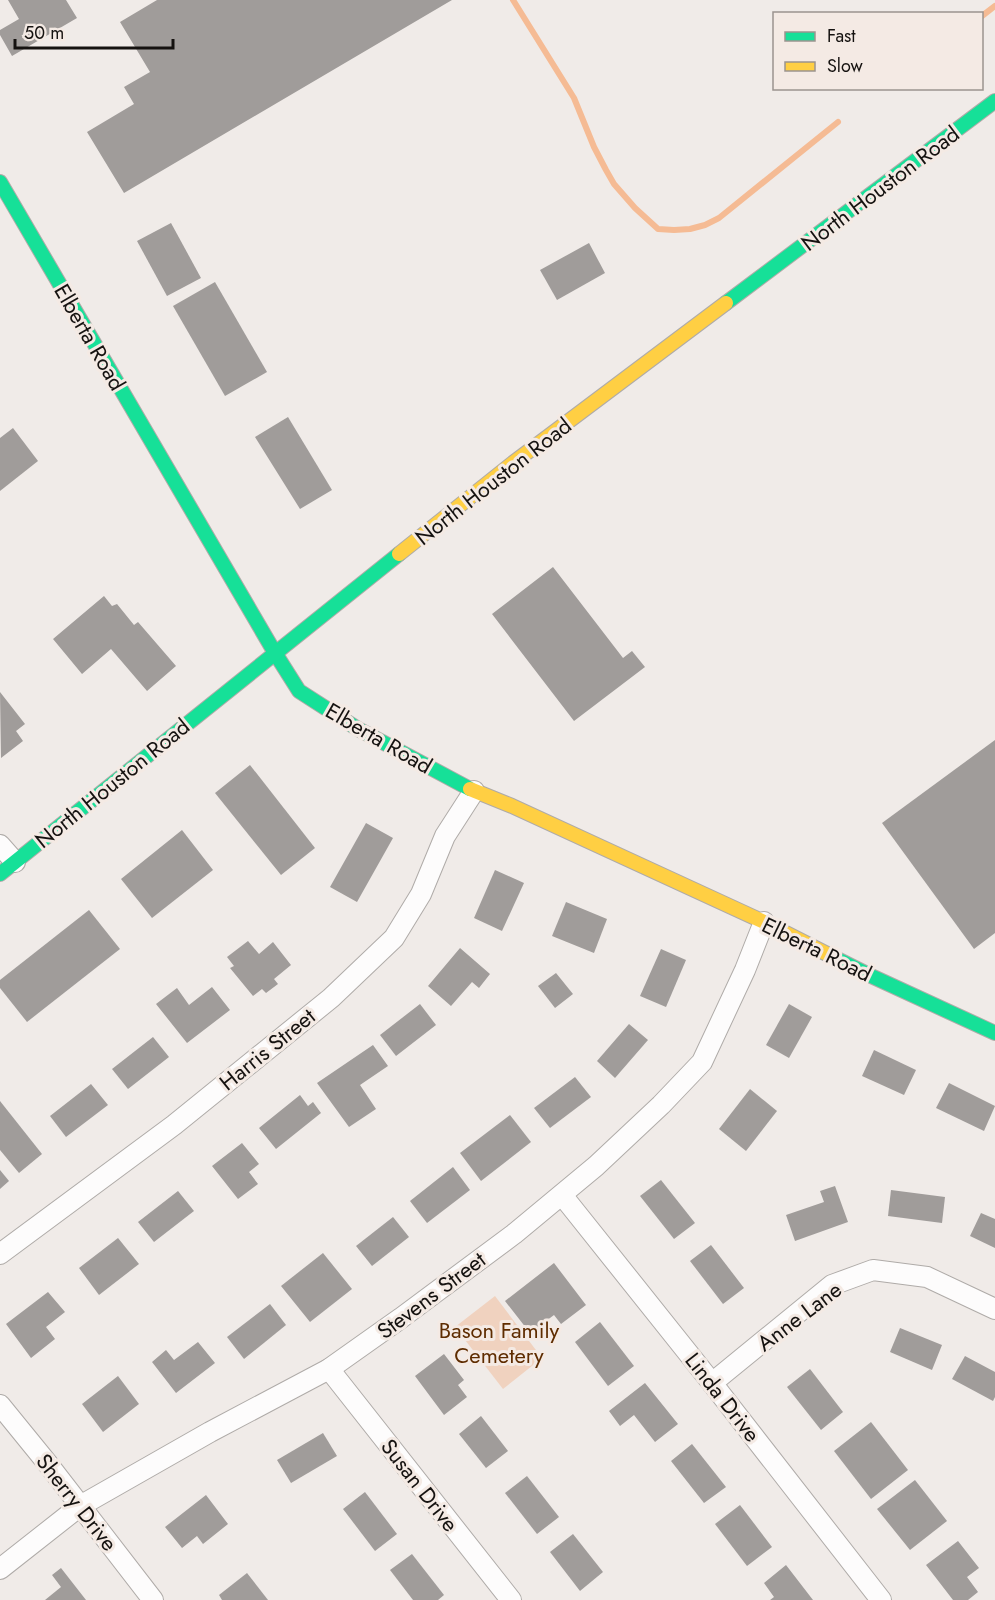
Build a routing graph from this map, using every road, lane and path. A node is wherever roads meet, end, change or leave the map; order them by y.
1 (995, 101) edge
2 (0, 182) edge
3 (274, 653) junction
4 (474, 791) junction
5 (0, 845) edge
6 (7, 868) edge
7 (764, 922) junction
8 (995, 1033) edge
9 (562, 1195) junction
10 (0, 1254) edge
11 (995, 1309) edge
12 (329, 1369) junction
13 (712, 1383) junction
14 (0, 1405) edge
15 (80, 1506) junction
16 (0, 1569) edge
17 (153, 1600) edge
18 (511, 1600) edge
19 (881, 1600) edge

1 - 3 street, North Houston Road
2 - 3 street, Elberta Road
3 - 4 street, Elberta Road
3 - 6 street, North Houston Road
4 - 7 street, Elberta Road
4 - 10 street, Harris Street
5 - 6 street
7 - 8 street, Elberta Road
7 - 9 street, Stevens Street
9 - 12 street, Stevens Street
9 - 13 street, Linda Drive
11 - 13 street, Anne Lane
12 - 15 street, Stevens Street
12 - 18 street, Susan Drive
13 - 19 street, Linda Drive
14 - 15 street, Sherry Drive
15 - 16 street, Stevens Street
15 - 17 street, Sherry Drive

